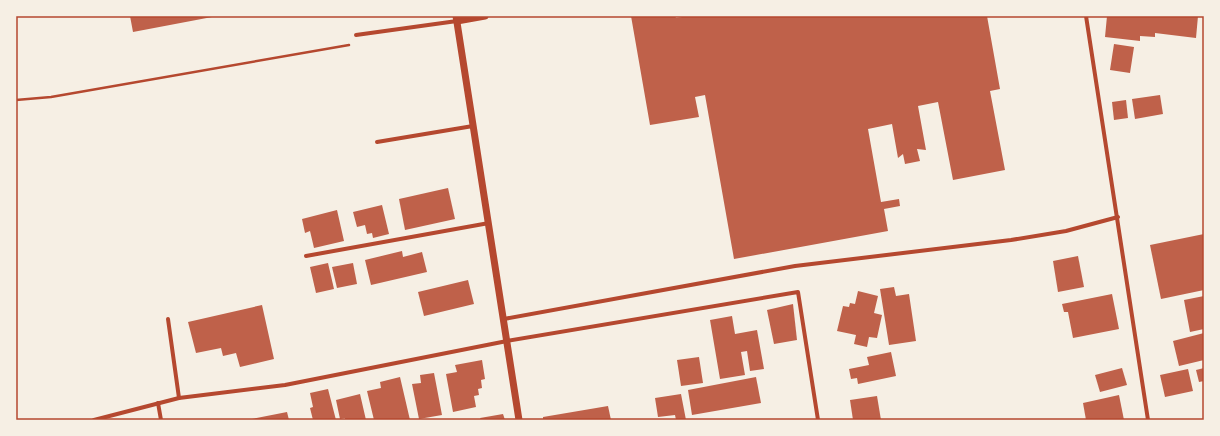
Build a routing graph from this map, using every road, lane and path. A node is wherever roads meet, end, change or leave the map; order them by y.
1 (485, 16) edge
2 (1086, 16) edge
3 (456, 18) edge
4 (356, 35) dead end
5 (356, 44) dead end
6 (16, 100) edge
7 (473, 126) junction
8 (376, 142) dead end
9 (1118, 217) junction
10 (488, 222) junction
11 (306, 256) dead end
12 (168, 318) dead end
13 (504, 319) junction
14 (507, 341) junction
15 (179, 398) junction
16 (158, 403) junction
17 (94, 420) edge
18 (160, 420) edge
19 (519, 420) edge
20 (818, 420) edge
21 (1148, 420) edge

1 - 3 street
2 - 9 street
3 - 4 street
3 - 7 street
5 - 6 path
7 - 8 street
7 - 10 street
9 - 13 street
9 - 21 street
10 - 11 street
10 - 13 street
12 - 15 street
13 - 14 street
14 - 15 street
14 - 19 street
14 - 20 street
15 - 16 street
16 - 17 street
16 - 18 street

